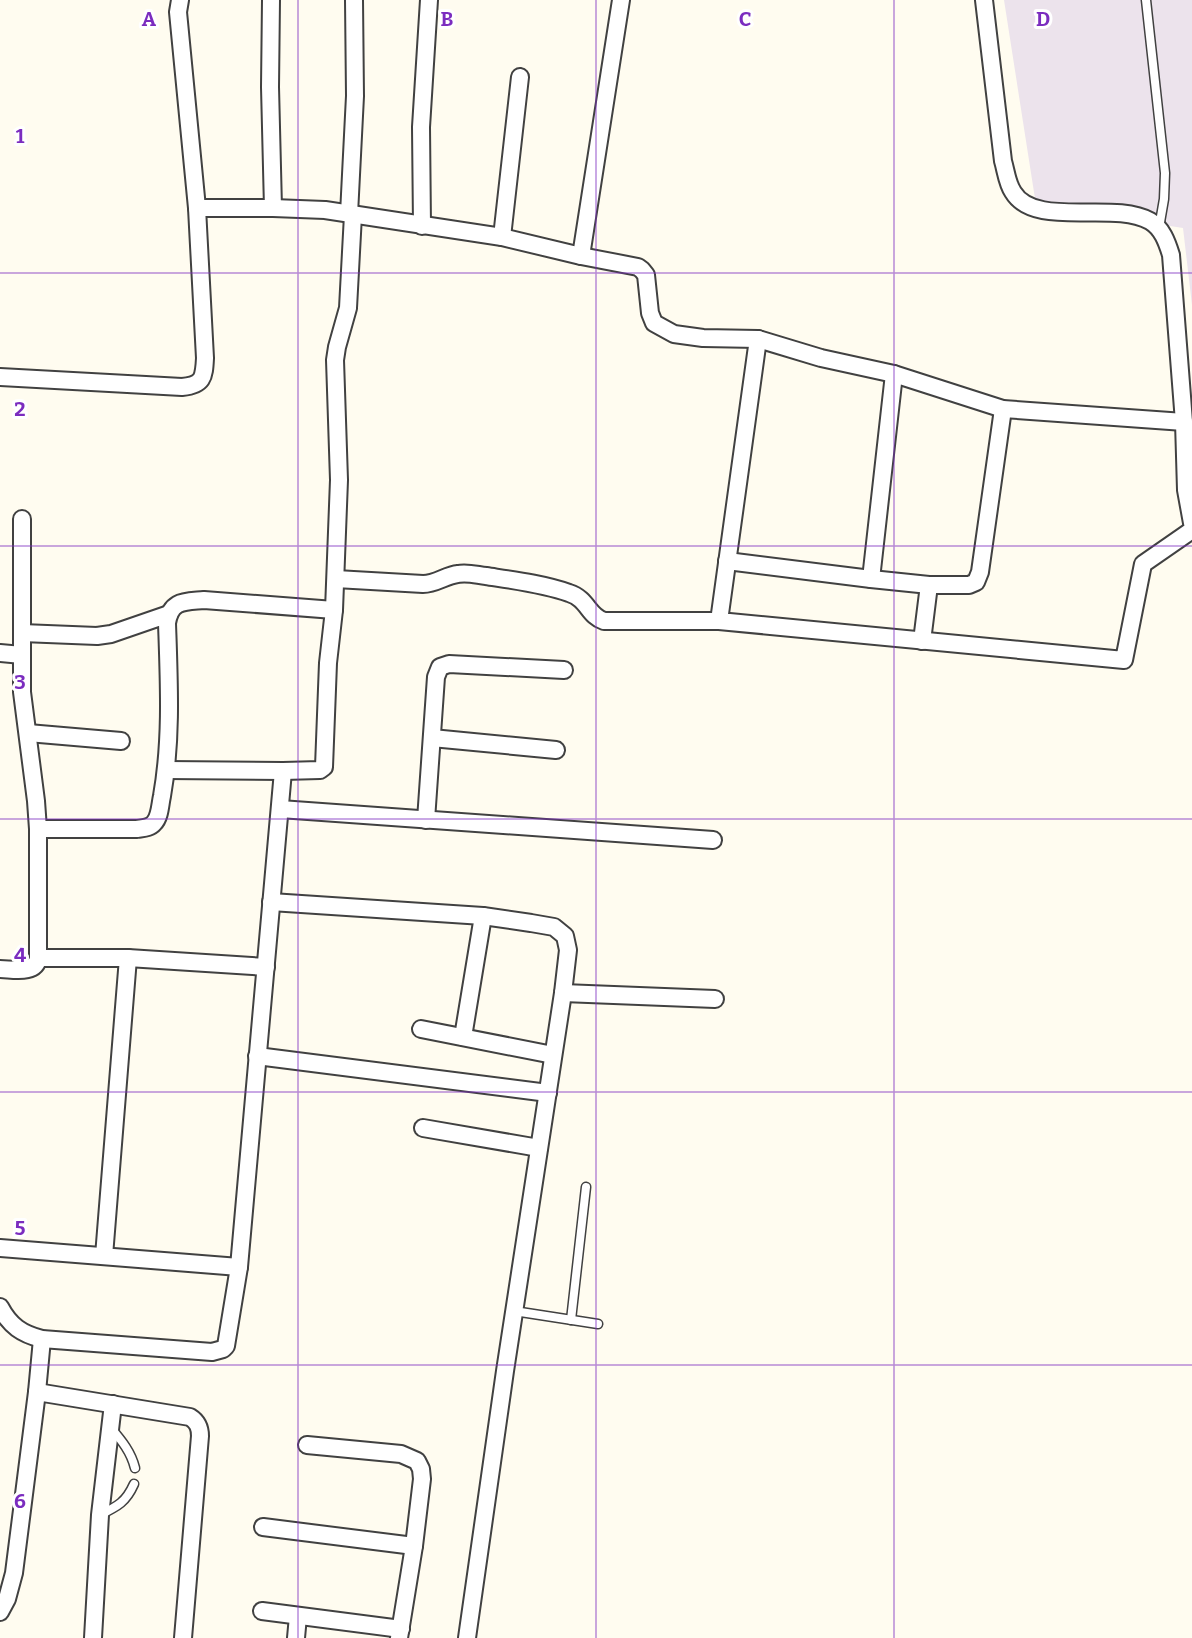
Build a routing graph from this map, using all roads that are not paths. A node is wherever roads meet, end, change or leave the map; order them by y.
1 (180, 0) edge
2 (272, 0) edge
3 (354, 0) edge
4 (429, 0) edge
5 (621, 0) edge
6 (984, 0) edge
7 (1146, 0) edge
8 (520, 77) dead end
9 (196, 208) junction
10 (273, 208) junction
11 (351, 214) junction
12 (422, 226) junction
13 (1159, 229) junction
14 (502, 237) junction
15 (581, 256) junction
16 (758, 339) junction
17 (894, 374) junction
18 (0, 377) edge
19 (1004, 409) junction
20 (1184, 422) junction
21 (22, 519) dead end
22 (1192, 523) edge
23 (1192, 530) edge
24 (728, 561) junction
25 (336, 579) junction
26 (871, 579) junction
27 (929, 585) junction
28 (334, 610) junction
29 (169, 614) junction
30 (719, 621) junction
31 (22, 633) junction
32 (922, 641) junction
33 (0, 654) edge
34 (22, 655) junction
35 (564, 670) dead end
36 (28, 733) junction
37 (432, 738) junction
38 (121, 741) dead end
39 (556, 750) dead end
40 (166, 770) junction
41 (283, 771) junction
42 (280, 809) junction
43 (426, 820) junction
44 (38, 829) junction
45 (713, 840) dead end
46 (272, 902) junction
47 (483, 916) junction
48 (38, 958) junction
49 (128, 958) junction
50 (266, 967) junction
51 (0, 969) edge
52 (563, 993) junction
53 (715, 999) dead end
54 (421, 1029) dead end
55 (463, 1037) junction
56 (553, 1055) junction
57 (257, 1056) junction
58 (548, 1093) junction
59 (423, 1128) dead end
60 (539, 1148) junction
61 (586, 1187) dead end
62 (0, 1248) edge
63 (104, 1256) junction
64 (238, 1267) junction
65 (0, 1307) edge
66 (514, 1311) junction
67 (571, 1320) junction
68 (598, 1324) dead end
69 (42, 1339) junction
70 (37, 1392) junction
71 (112, 1404) junction
72 (110, 1427) junction
73 (307, 1445) dead end
74 (135, 1468) dead end
75 (134, 1484) dead end
76 (100, 1515) junction
77 (263, 1527) dead end
78 (414, 1546) junction
79 (262, 1611) dead end
80 (0, 1612) edge
81 (298, 1616) junction
82 (400, 1634) edge
83 (93, 1638) edge
84 (183, 1638) edge
85 (296, 1638) edge
86 (467, 1638) edge

1 - 9 street
2 - 10 street
3 - 11 street
4 - 12 street
5 - 15 street
6 - 13 street
7 - 13 lane
8 - 14 street
9 - 10 street
9 - 18 street
10 - 11 street
11 - 12 street
11 - 25 street
12 - 14 street
13 - 20 street
14 - 15 street
15 - 16 street
16 - 17 street
16 - 24 street
17 - 19 street
17 - 26 street
19 - 20 street
19 - 27 street
20 - 22 street
21 - 31 street
23 - 32 street
24 - 26 street
24 - 30 street
25 - 28 street
25 - 30 street
26 - 27 street
27 - 32 street
28 - 29 street
28 - 41 street
29 - 31 street
29 - 40 street
30 - 32 street
31 - 34 street
33 - 34 street
34 - 36 street
35 - 37 street
36 - 38 street
36 - 44 street
37 - 39 street
37 - 43 street
40 - 41 street
40 - 44 street
41 - 42 street
42 - 43 street
42 - 46 street
43 - 45 street
44 - 48 street
46 - 47 street
46 - 50 street
47 - 52 street
47 - 55 street
48 - 49 street
48 - 51 street
49 - 50 street
49 - 63 street
50 - 57 street
52 - 53 street
52 - 56 street
54 - 55 street
55 - 56 street
56 - 58 street
57 - 58 street
57 - 64 street
58 - 60 street
59 - 60 street
60 - 66 street
61 - 67 lane
62 - 63 street
63 - 64 street
64 - 69 street
65 - 69 street
66 - 67 lane
66 - 86 street
67 - 68 lane
69 - 70 street
70 - 71 street
70 - 80 street
71 - 72 street
71 - 84 street
72 - 74 lane
72 - 76 street
73 - 78 street
75 - 76 lane
76 - 83 street
77 - 78 street
78 - 82 street
79 - 81 street
81 - 82 street
81 - 85 street

